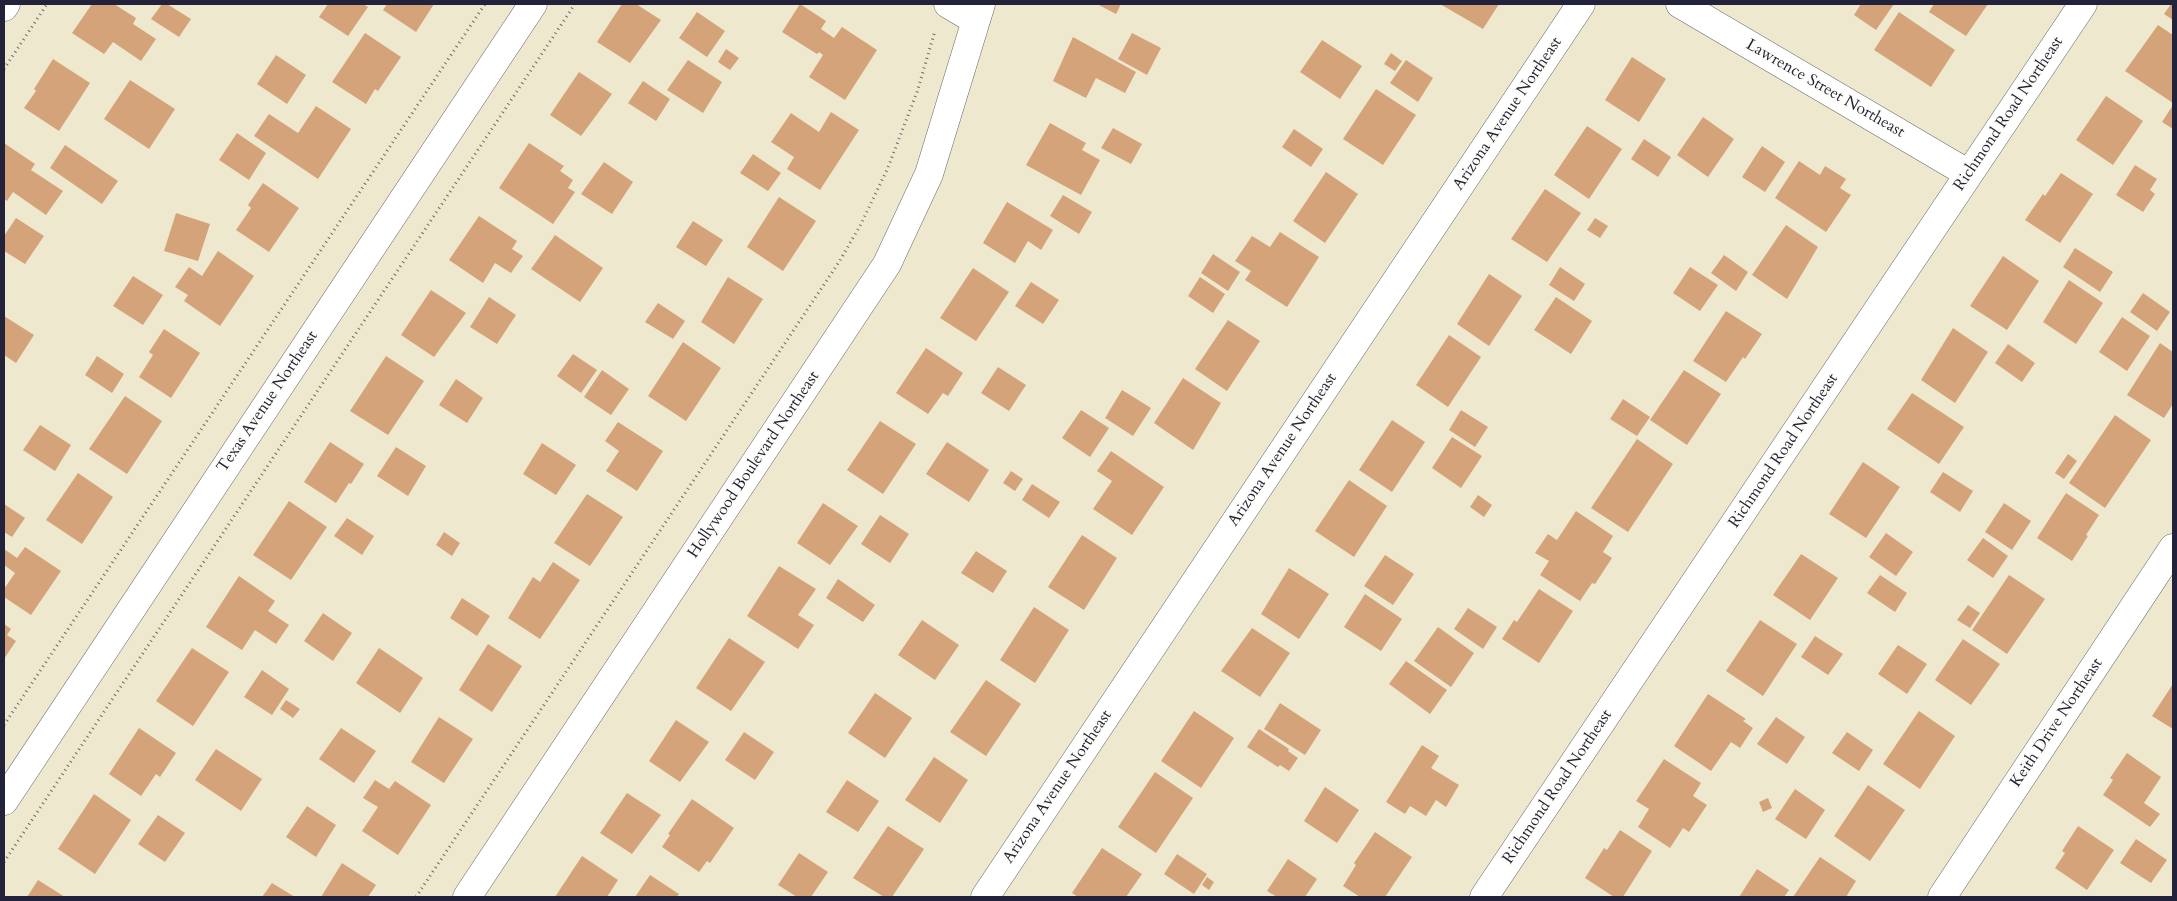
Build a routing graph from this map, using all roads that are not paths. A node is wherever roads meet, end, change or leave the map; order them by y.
1 (6, 4) edge
2 (533, 4) edge
3 (1581, 4) edge
4 (1680, 4) edge
5 (2082, 4) edge
6 (4, 7) edge
7 (978, 12) edge
8 (942, 14) edge
9 (1970, 174) junction
10 (2173, 548) edge
11 (4, 801) edge
12 (467, 897) edge
13 (985, 897) edge
14 (1484, 897) edge
15 (1942, 897) edge

1 - 6 street
2 - 11 street, Texas Avenue Northeast
3 - 13 street, Arizona Avenue Northeast
4 - 9 street, Lawrence Street Northeast
5 - 9 street, Richmond Road Northeast
7 - 8 street
7 - 12 street, Hollywood Boulevard Northeast
9 - 14 street, Richmond Road Northeast
10 - 15 street, Keith Drive Northeast

